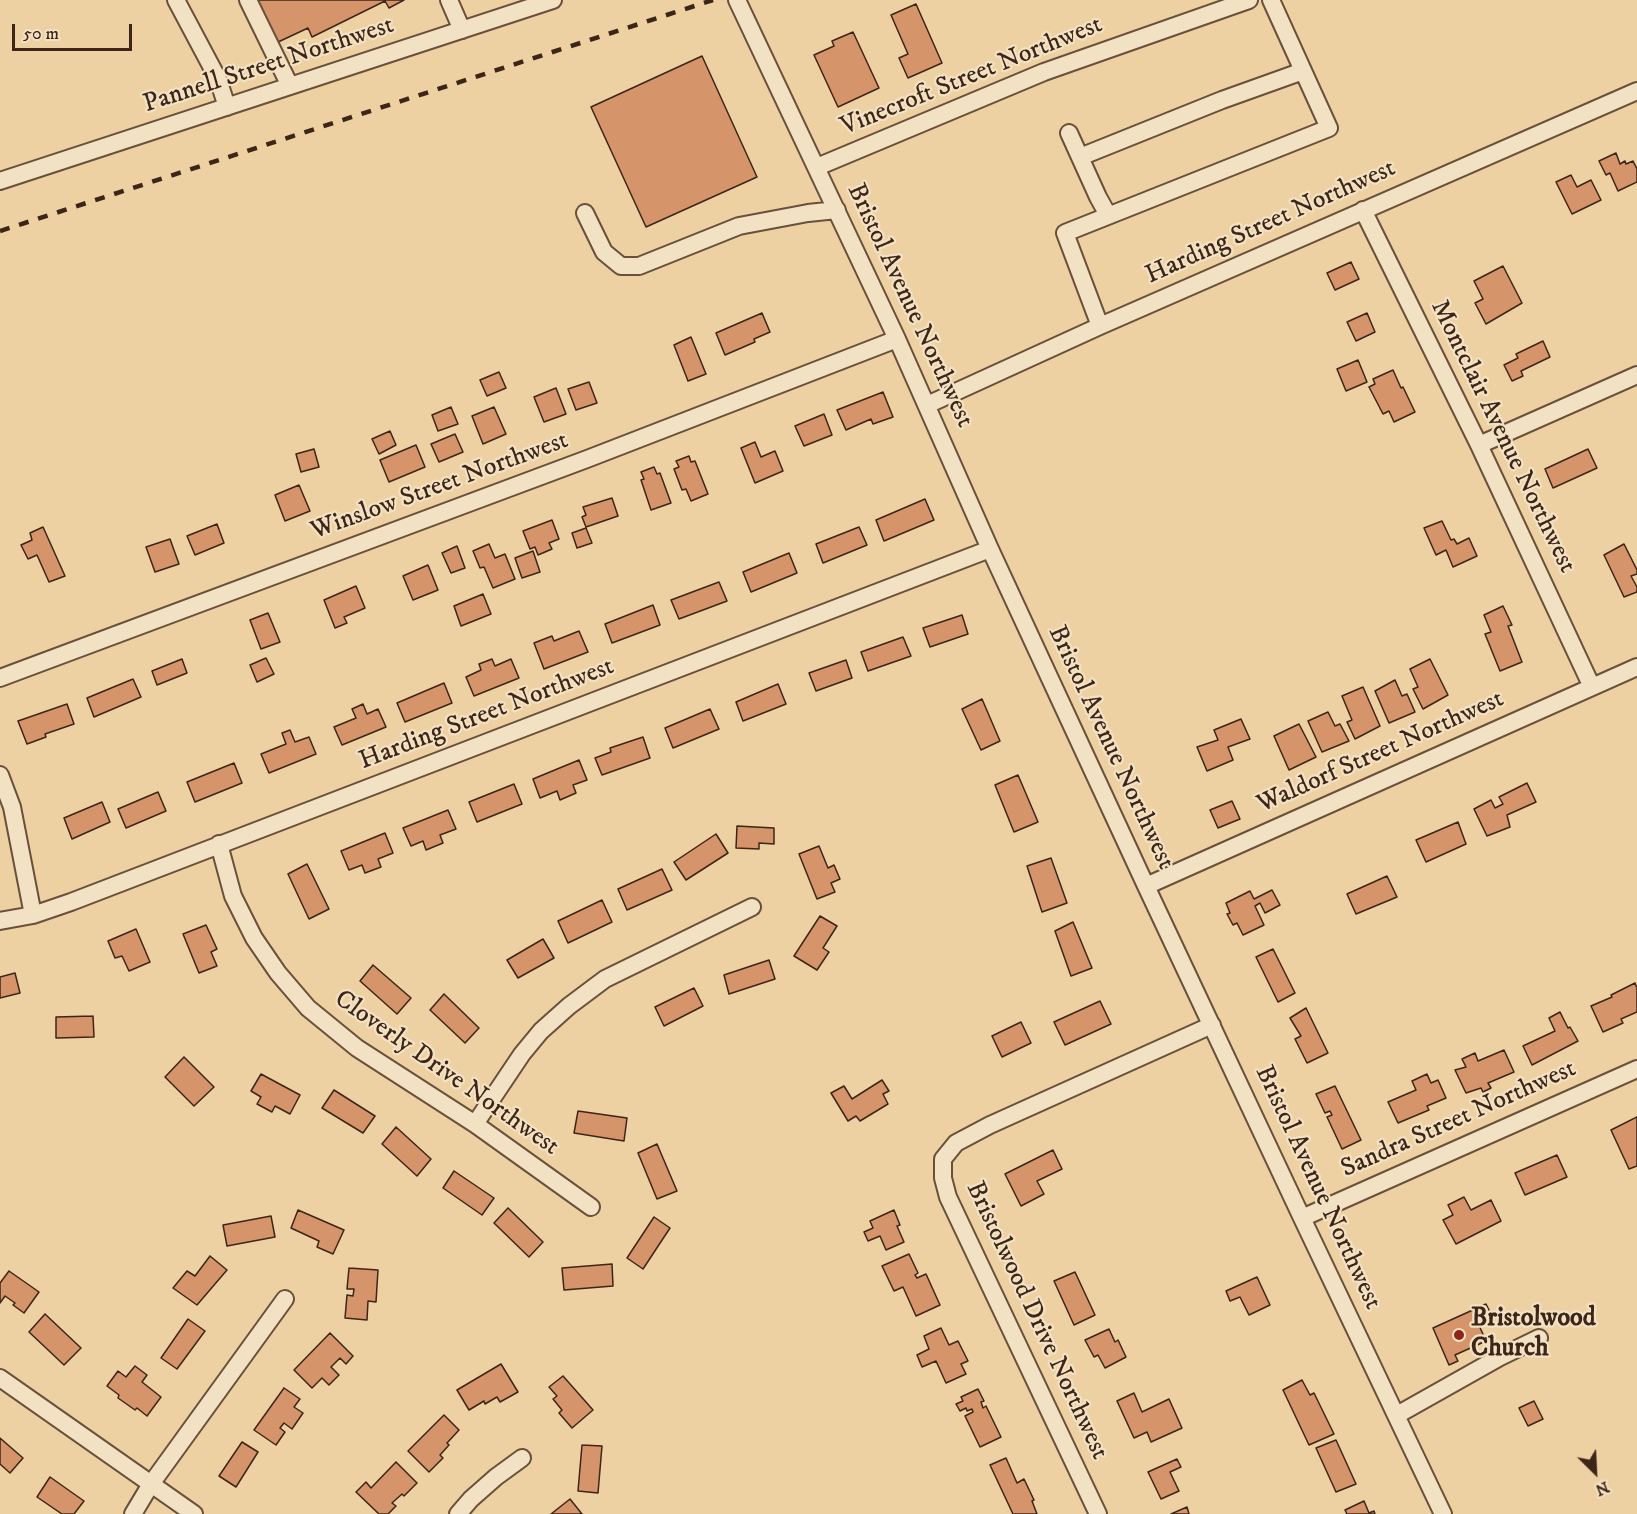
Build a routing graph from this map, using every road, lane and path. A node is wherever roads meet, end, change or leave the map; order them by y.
1 (176, 0) edge
2 (248, 0) edge
3 (449, 0) edge
4 (553, 0) edge
5 (737, 0) edge
6 (1249, 0) edge
7 (1271, 0) edge
8 (462, 30) junction
9 (1303, 71) junction
10 (290, 86) junction
11 (1637, 91) edge
12 (227, 107) junction
13 (1069, 133) dead end
14 (1080, 157) junction
15 (817, 167) junction
16 (0, 181) edge
17 (837, 210) junction
18 (1364, 210) junction
19 (585, 213) dead end
20 (1108, 215) junction
21 (1100, 326) junction
22 (897, 339) junction
23 (1637, 375) edge
24 (927, 405) junction
25 (1479, 445) junction
26 (990, 549) junction
27 (1637, 667) edge
28 (0, 678) edge
29 (1592, 687) junction
30 (0, 775) edge
31 (219, 844) junction
32 (1146, 886) junction
33 (752, 907) dead end
34 (33, 915) junction
35 (0, 921) edge
36 (1212, 1025) junction
37 (1637, 1069) edge
38 (475, 1124) junction
39 (591, 1207) dead end
40 (1302, 1218) junction
41 (285, 1299) dead end
42 (1539, 1338) dead end
43 (0, 1378) edge
44 (1396, 1415) junction
45 (522, 1458) dead end
46 (151, 1484) junction
47 (134, 1514) edge
48 (194, 1514) edge
49 (458, 1514) edge
50 (1098, 1514) edge
51 (1443, 1514) edge

1 - 12 street
2 - 10 street
3 - 8 street
4 - 8 street, Pannell Street Northwest
5 - 15 street, Bristol Avenue Northwest
6 - 15 street, Vinecroft Street Northwest
7 - 9 street
8 - 10 street, Pannell Street Northwest
9 - 14 street
9 - 20 street
10 - 12 street, Pannell Street Northwest
11 - 18 street, Harding Street Northwest
12 - 16 street, Pannell Street Northwest
13 - 14 street
14 - 20 street
15 - 17 street, Bristol Avenue Northwest
17 - 19 street
17 - 22 street, Bristol Avenue Northwest
18 - 21 street, Harding Street Northwest
18 - 25 street, Montclair Avenue Northwest
20 - 21 street
21 - 24 street, Harding Street Northwest
22 - 24 street, Bristol Avenue Northwest
22 - 28 street, Winslow Street Northwest
23 - 25 street
24 - 26 street, Bristol Avenue Northwest
25 - 29 street, Montclair Avenue Northwest
26 - 31 street, Harding Street Northwest
26 - 32 street, Bristol Avenue Northwest
27 - 29 street, Waldorf Street Northwest
29 - 32 street, Waldorf Street Northwest
30 - 34 street
31 - 34 street, Harding Street Northwest
31 - 38 street, Cloverly Drive Northwest
32 - 36 street, Bristol Avenue Northwest
33 - 38 street
34 - 35 street, Harding Street Northwest
36 - 40 street, Bristol Avenue Northwest
36 - 50 street, Bristolwood Drive Northwest
37 - 40 street, Sandra Street Northwest
38 - 39 street, Cloverly Drive Northwest
40 - 44 street, Bristol Avenue Northwest
41 - 46 street
42 - 44 street
43 - 46 street
44 - 51 street, Bristol Avenue Northwest
45 - 49 street
46 - 47 street
46 - 48 street

